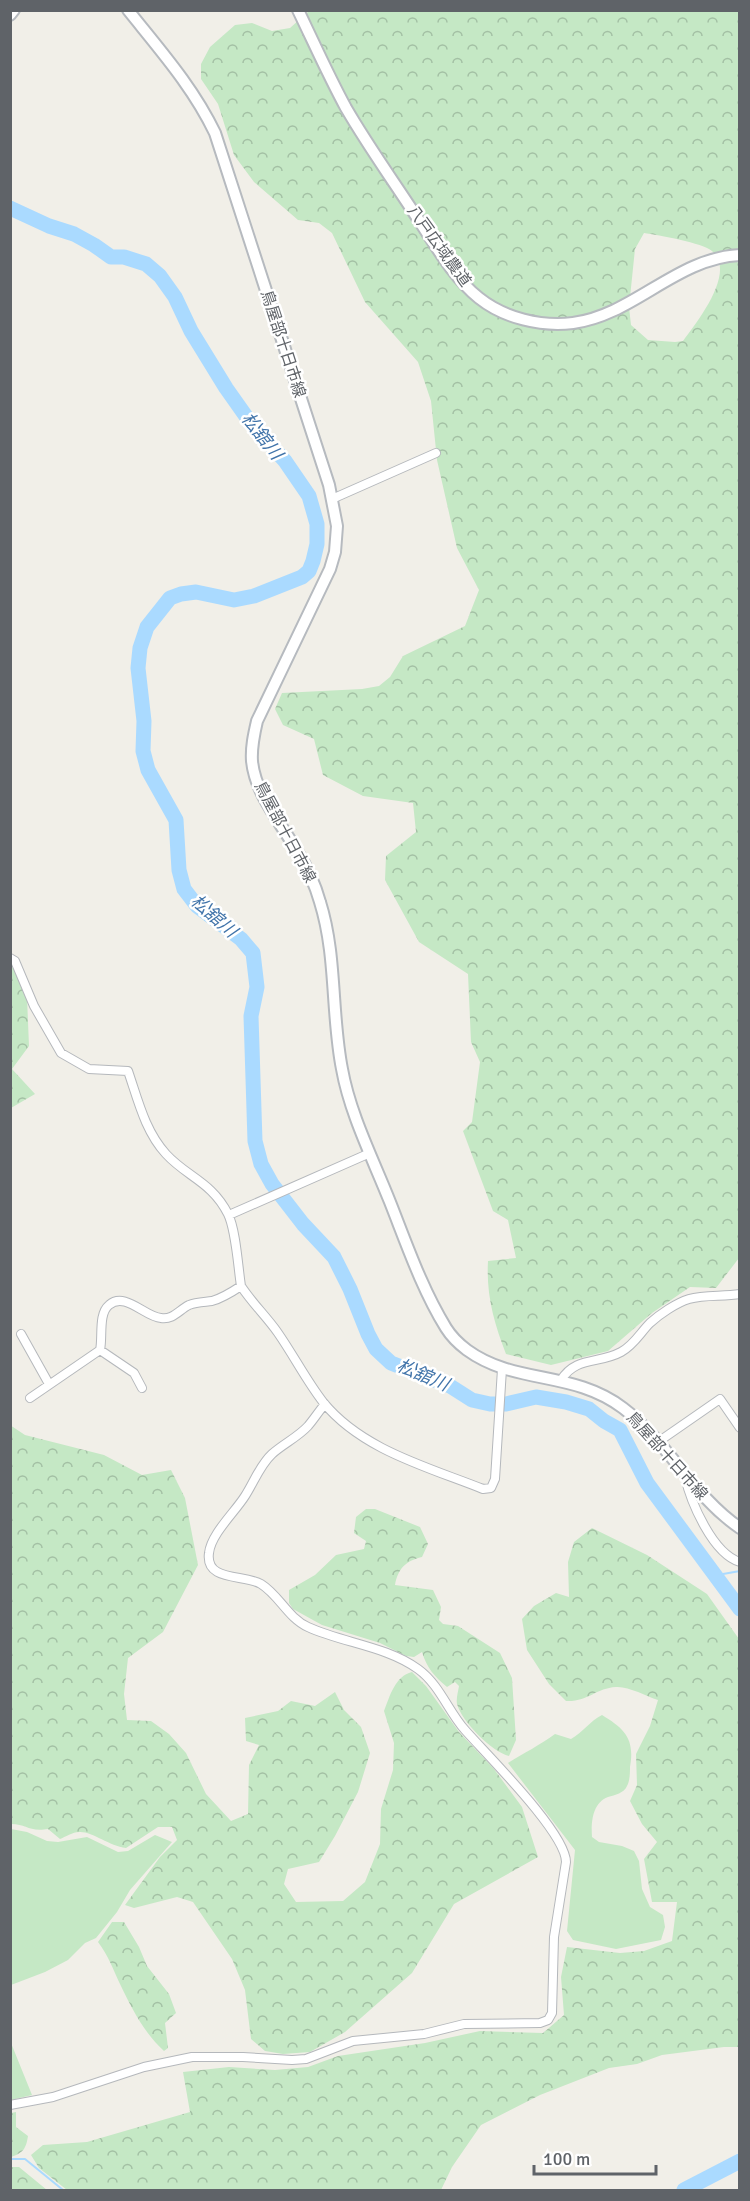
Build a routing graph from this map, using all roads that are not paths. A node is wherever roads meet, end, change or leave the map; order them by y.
1 (14, 10) edge
2 (128, 10) edge
3 (298, 10) edge
4 (10, 15) edge
5 (740, 255) edge
6 (436, 453) dead end
7 (333, 499) junction
8 (10, 958) edge
9 (370, 1153) junction
10 (229, 1215) junction
11 (241, 1286) junction
12 (740, 1294) edge
13 (21, 1334) dead end
14 (100, 1350) junction
15 (502, 1369) junction
16 (561, 1380) junction
17 (49, 1384) junction
18 (142, 1388) dead end
19 (30, 1398) dead end
20 (325, 1404) junction
21 (740, 1428) edge
22 (658, 1442) junction
23 (684, 1472) junction
24 (740, 1528) edge
25 (740, 1562) edge
26 (10, 2104) edge

1 - 4 main road
2 - 7 main road, 鳥屋部十日市線
3 - 5 main road, 八戸広域農道
6 - 7 street
7 - 9 main road, 鳥屋部十日市線
8 - 10 street
9 - 10 street
9 - 15 main road, 鳥屋部十日市線
10 - 11 street
11 - 14 street
11 - 20 street
12 - 16 street
13 - 17 street
14 - 17 street
14 - 18 street
15 - 16 main road, 鳥屋部十日市線
15 - 20 street
16 - 22 main road, 鳥屋部十日市線
17 - 19 street
20 - 26 street
21 - 22 street
22 - 23 main road, 鳥屋部十日市線
23 - 24 main road, 鳥屋部十日市線
23 - 25 street

